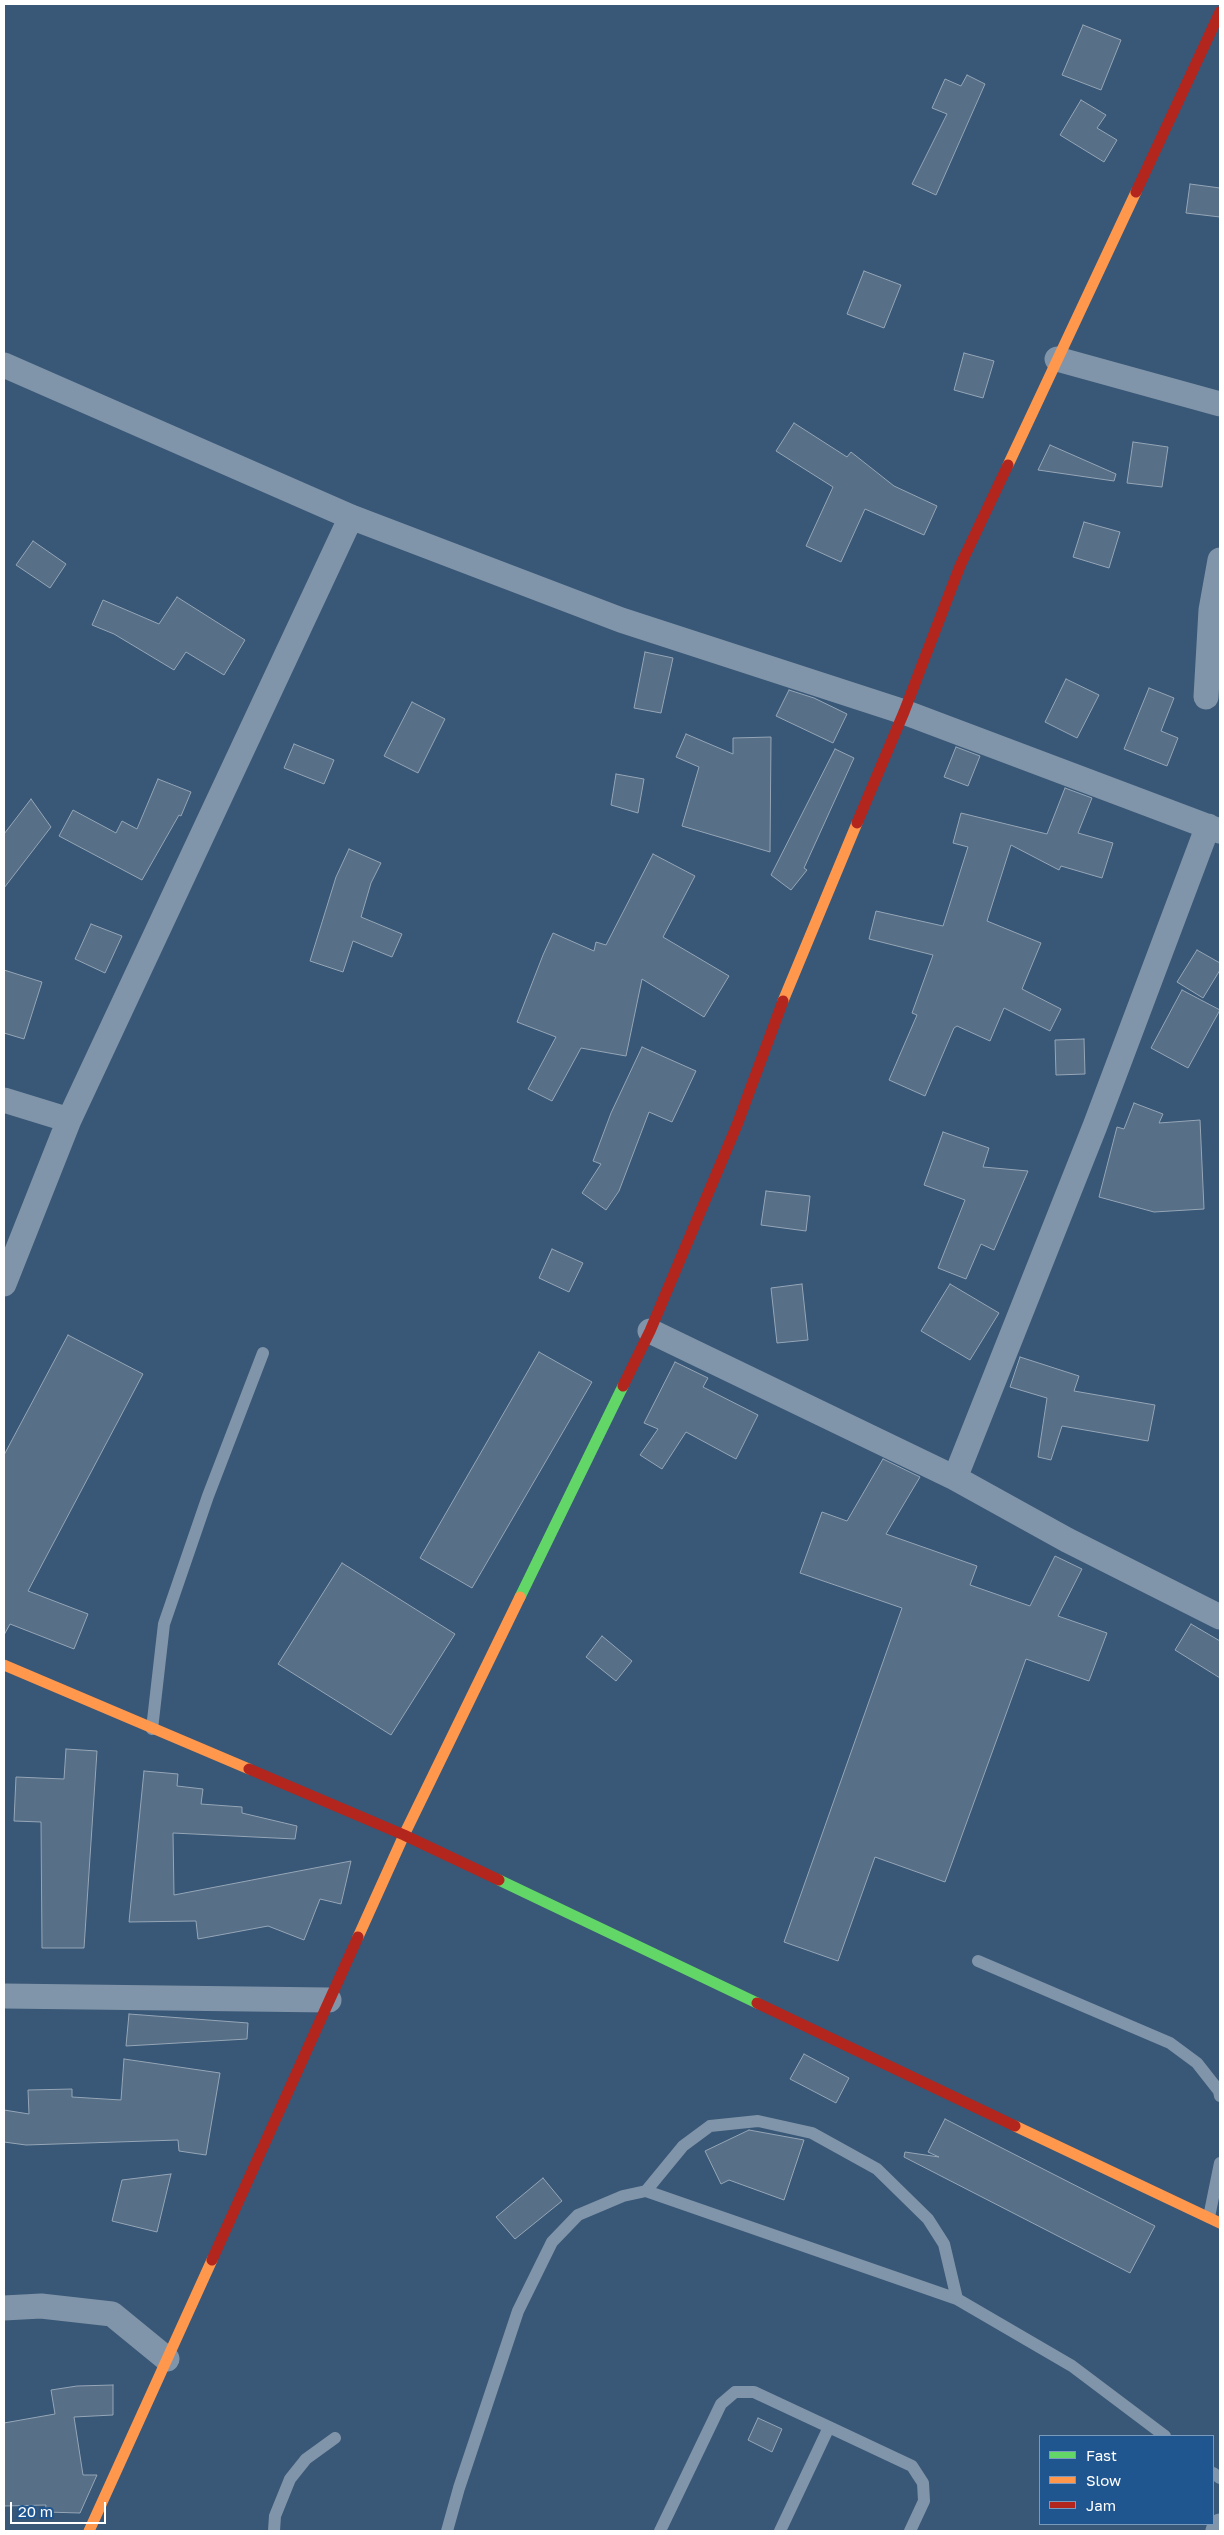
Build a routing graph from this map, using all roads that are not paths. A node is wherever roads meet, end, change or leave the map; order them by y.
1 (1220, 12) edge
2 (1057, 359) junction
3 (4, 365) edge
4 (1220, 404) edge
5 (351, 517) junction
6 (1220, 560) edge
7 (1206, 697) dead end
8 (904, 712) junction
9 (1214, 828) edge
10 (4, 1100) edge
11 (69, 1120) junction
12 (4, 1284) edge
13 (650, 1331) junction
14 (263, 1353) dead end
15 (955, 1478) junction
16 (1220, 1617) edge
17 (4, 1665) edge
18 (152, 1728) junction
19 (404, 1835) junction
20 (978, 1961) dead end
21 (4, 1996) edge
22 (329, 2000) junction
23 (1220, 2096) edge
24 (1220, 2163) edge
25 (646, 2192) junction
26 (1215, 2220) edge
27 (957, 2299) junction
28 (4, 2308) edge
29 (167, 2359) junction
30 (828, 2427) junction
31 (1164, 2435) edge
32 (335, 2438) dead end
33 (1220, 2526) edge
34 (89, 2531) edge
35 (274, 2531) edge
36 (447, 2531) edge
37 (660, 2531) edge
38 (780, 2531) edge
39 (910, 2531) edge
40 (1218, 2531) edge

1 - 2 street
2 - 4 street
2 - 8 street
3 - 5 street
5 - 8 street
5 - 11 street
6 - 7 street
8 - 9 street
8 - 13 street
9 - 15 street
10 - 11 street
11 - 12 street
13 - 15 street
13 - 19 street
14 - 18 lane
15 - 16 street
17 - 18 street
18 - 19 street
19 - 22 street
19 - 26 street
20 - 23 lane
21 - 22 street
22 - 29 street
24 - 26 lane
25 - 27 lane
25 - 27 lane
25 - 36 lane
27 - 31 lane
28 - 29 street
29 - 34 street
30 - 37 lane
30 - 38 lane
30 - 39 lane
32 - 35 lane
33 - 40 street

